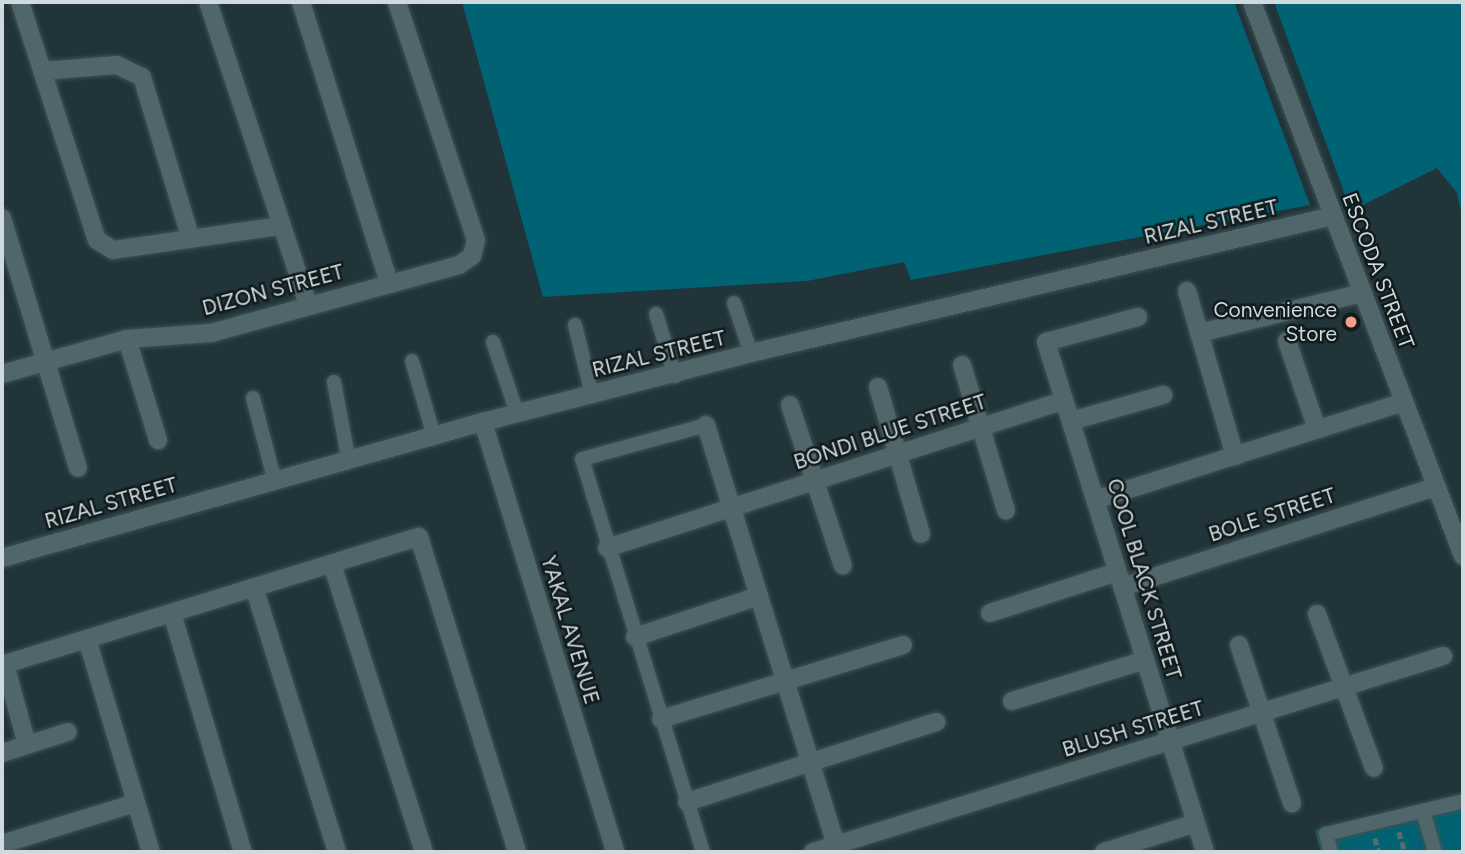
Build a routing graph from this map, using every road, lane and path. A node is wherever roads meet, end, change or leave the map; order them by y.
1 (20, 2) edge
2 (208, 2) edge
3 (301, 2) edge
4 (397, 2) edge
5 (1252, 2) edge
6 (42, 72) junction
7 (1333, 216) junction
8 (2, 218) edge
9 (280, 226) junction
10 (191, 239) junction
11 (389, 283) junction
12 (1186, 291) dead end
13 (1362, 293) junction
14 (734, 303) dead end
15 (308, 304) junction
16 (656, 314) dead end
17 (1138, 317) dead end
18 (575, 325) dead end
19 (1199, 333) junction
20 (127, 339) junction
21 (1287, 341) dead end
22 (493, 342) dead end
23 (751, 353) junction
24 (47, 360) junction
25 (412, 361) dead end
26 (962, 365) dead end
27 (2, 374) edge
28 (675, 376) junction
29 (334, 382) dead end
30 (878, 387) dead end
31 (592, 395) junction
32 (1163, 395) dead end
33 (253, 398) dead end
34 (1063, 401) junction
35 (1404, 402) junction
36 (790, 405) dead end
37 (517, 413) junction
38 (1071, 421) junction
39 (483, 422) junction
40 (706, 425) joint
41 (979, 426) junction
42 (1317, 429) junction
43 (434, 436) junction
44 (159, 440) dead end
45 (897, 454) junction
46 (1235, 456) junction
47 (348, 457) junction
48 (78, 468) dead end
49 (274, 478) junction
50 (814, 481) junction
51 (1436, 487) junction
52 (1095, 500) junction
53 (732, 507) junction
54 (1006, 511) dead end
55 (921, 534) dead end
56 (607, 548) junction
57 (1463, 556) edge
58 (2, 558) edge
59 (332, 564) junction
60 (843, 566) dead end
61 (1120, 579) junction
62 (254, 587) junction
63 (759, 596) junction
64 (990, 612) dead end
65 (172, 613) junction
66 (1317, 614) dead end
67 (635, 637) junction
68 (87, 639) junction
69 (904, 645) dead end
70 (1239, 645) dead end
71 (1443, 656) dead end
72 (1145, 660) junction
73 (4, 664) edge
74 (785, 681) junction
75 (1344, 686) junction
76 (1012, 701) dead end
77 (1262, 712) junction
78 (661, 719) junction
79 (936, 722) dead end
80 (68, 732) dead end
81 (1170, 741) junction
82 (27, 745) junction
83 (2, 753) edge
84 (810, 762) junction
85 (1374, 768) dead end
86 (1463, 801) edge
87 (687, 802) junction
88 (135, 803) junction
89 (1292, 803) dead end
90 (1423, 811) junction
91 (1196, 823) junction
92 (2, 844) edge
93 (837, 849) edge
94 (151, 852) edge
95 (243, 852) edge
96 (337, 852) edge
97 (424, 852) edge
98 (517, 852) edge
99 (615, 852) edge
100 (704, 852) edge
101 (813, 852) edge
102 (1104, 852) edge
103 (1205, 852) edge
104 (1331, 852) edge
105 (1435, 852) edge

1 - 6 street
2 - 9 street
3 - 11 street
4 - 11 street, DIZON STREET
5 - 7 street, ESCODA STREET
6 - 10 street
6 - 10 street
7 - 13 street, ESCODA STREET
7 - 23 street, RIZAL STREET
8 - 24 street
9 - 10 street
9 - 15 street
11 - 15 street, DIZON STREET
12 - 19 street
13 - 19 street
13 - 35 street, ESCODA STREET
14 - 23 lane
15 - 20 street, DIZON STREET
16 - 28 lane
17 - 34 street, COOL BLACK STREET
18 - 31 lane
19 - 46 street
20 - 24 street, DIZON STREET
20 - 44 street
21 - 42 street
22 - 37 lane
23 - 28 street, RIZAL STREET
24 - 27 street, DIZON STREET
24 - 48 street
25 - 43 lane
26 - 41 street
28 - 31 street, RIZAL STREET
29 - 47 lane
30 - 45 street
31 - 37 street, RIZAL STREET
32 - 38 street
33 - 49 lane
34 - 38 street, COOL BLACK STREET
34 - 41 street, BONDI BLUE STREET
35 - 42 street
35 - 51 street, ESCODA STREET
36 - 50 street
37 - 39 street, RIZAL STREET
38 - 52 street, COOL BLACK STREET
39 - 43 street, RIZAL STREET
39 - 99 street, YAKAL AVENUE
40 - 53 street
40 - 56 lane
41 - 45 street, BONDI BLUE STREET
41 - 54 street
42 - 46 street
43 - 47 street, RIZAL STREET
45 - 50 street, BONDI BLUE STREET
45 - 55 street
46 - 52 street
47 - 49 street, RIZAL STREET
49 - 58 street, RIZAL STREET
50 - 53 street, BONDI BLUE STREET
50 - 60 street
51 - 57 street, ESCODA STREET
51 - 61 street, BOLE STREET
52 - 61 street, COOL BLACK STREET
53 - 56 street, BONDI BLUE STREET
53 - 63 street
56 - 67 lane
59 - 62 street
59 - 97 street
59 - 98 street
61 - 64 street, BOLE STREET
61 - 72 street, COOL BLACK STREET
62 - 65 street
62 - 96 street
63 - 67 street
63 - 74 street
65 - 68 street
65 - 95 street
66 - 75 street
67 - 78 lane
68 - 73 street
68 - 88 street
69 - 74 street
70 - 77 street
71 - 75 street, BLUSH STREET
72 - 76 street
72 - 81 street, COOL BLACK STREET
73 - 82 street
74 - 78 street
74 - 84 street
75 - 77 street, BLUSH STREET
75 - 85 street
77 - 81 street, BLUSH STREET
77 - 89 street
78 - 87 lane
79 - 84 street
80 - 82 street
81 - 91 street, COOL BLACK STREET
81 - 93 street, BLUSH STREET
82 - 83 street
84 - 87 street
84 - 93 street
86 - 90 lane
87 - 100 lane
88 - 92 street
88 - 94 street
90 - 104 lane
90 - 105 lane
91 - 102 street
91 - 103 street, COOL BLACK STREET
93 - 101 street, BLUSH STREET

